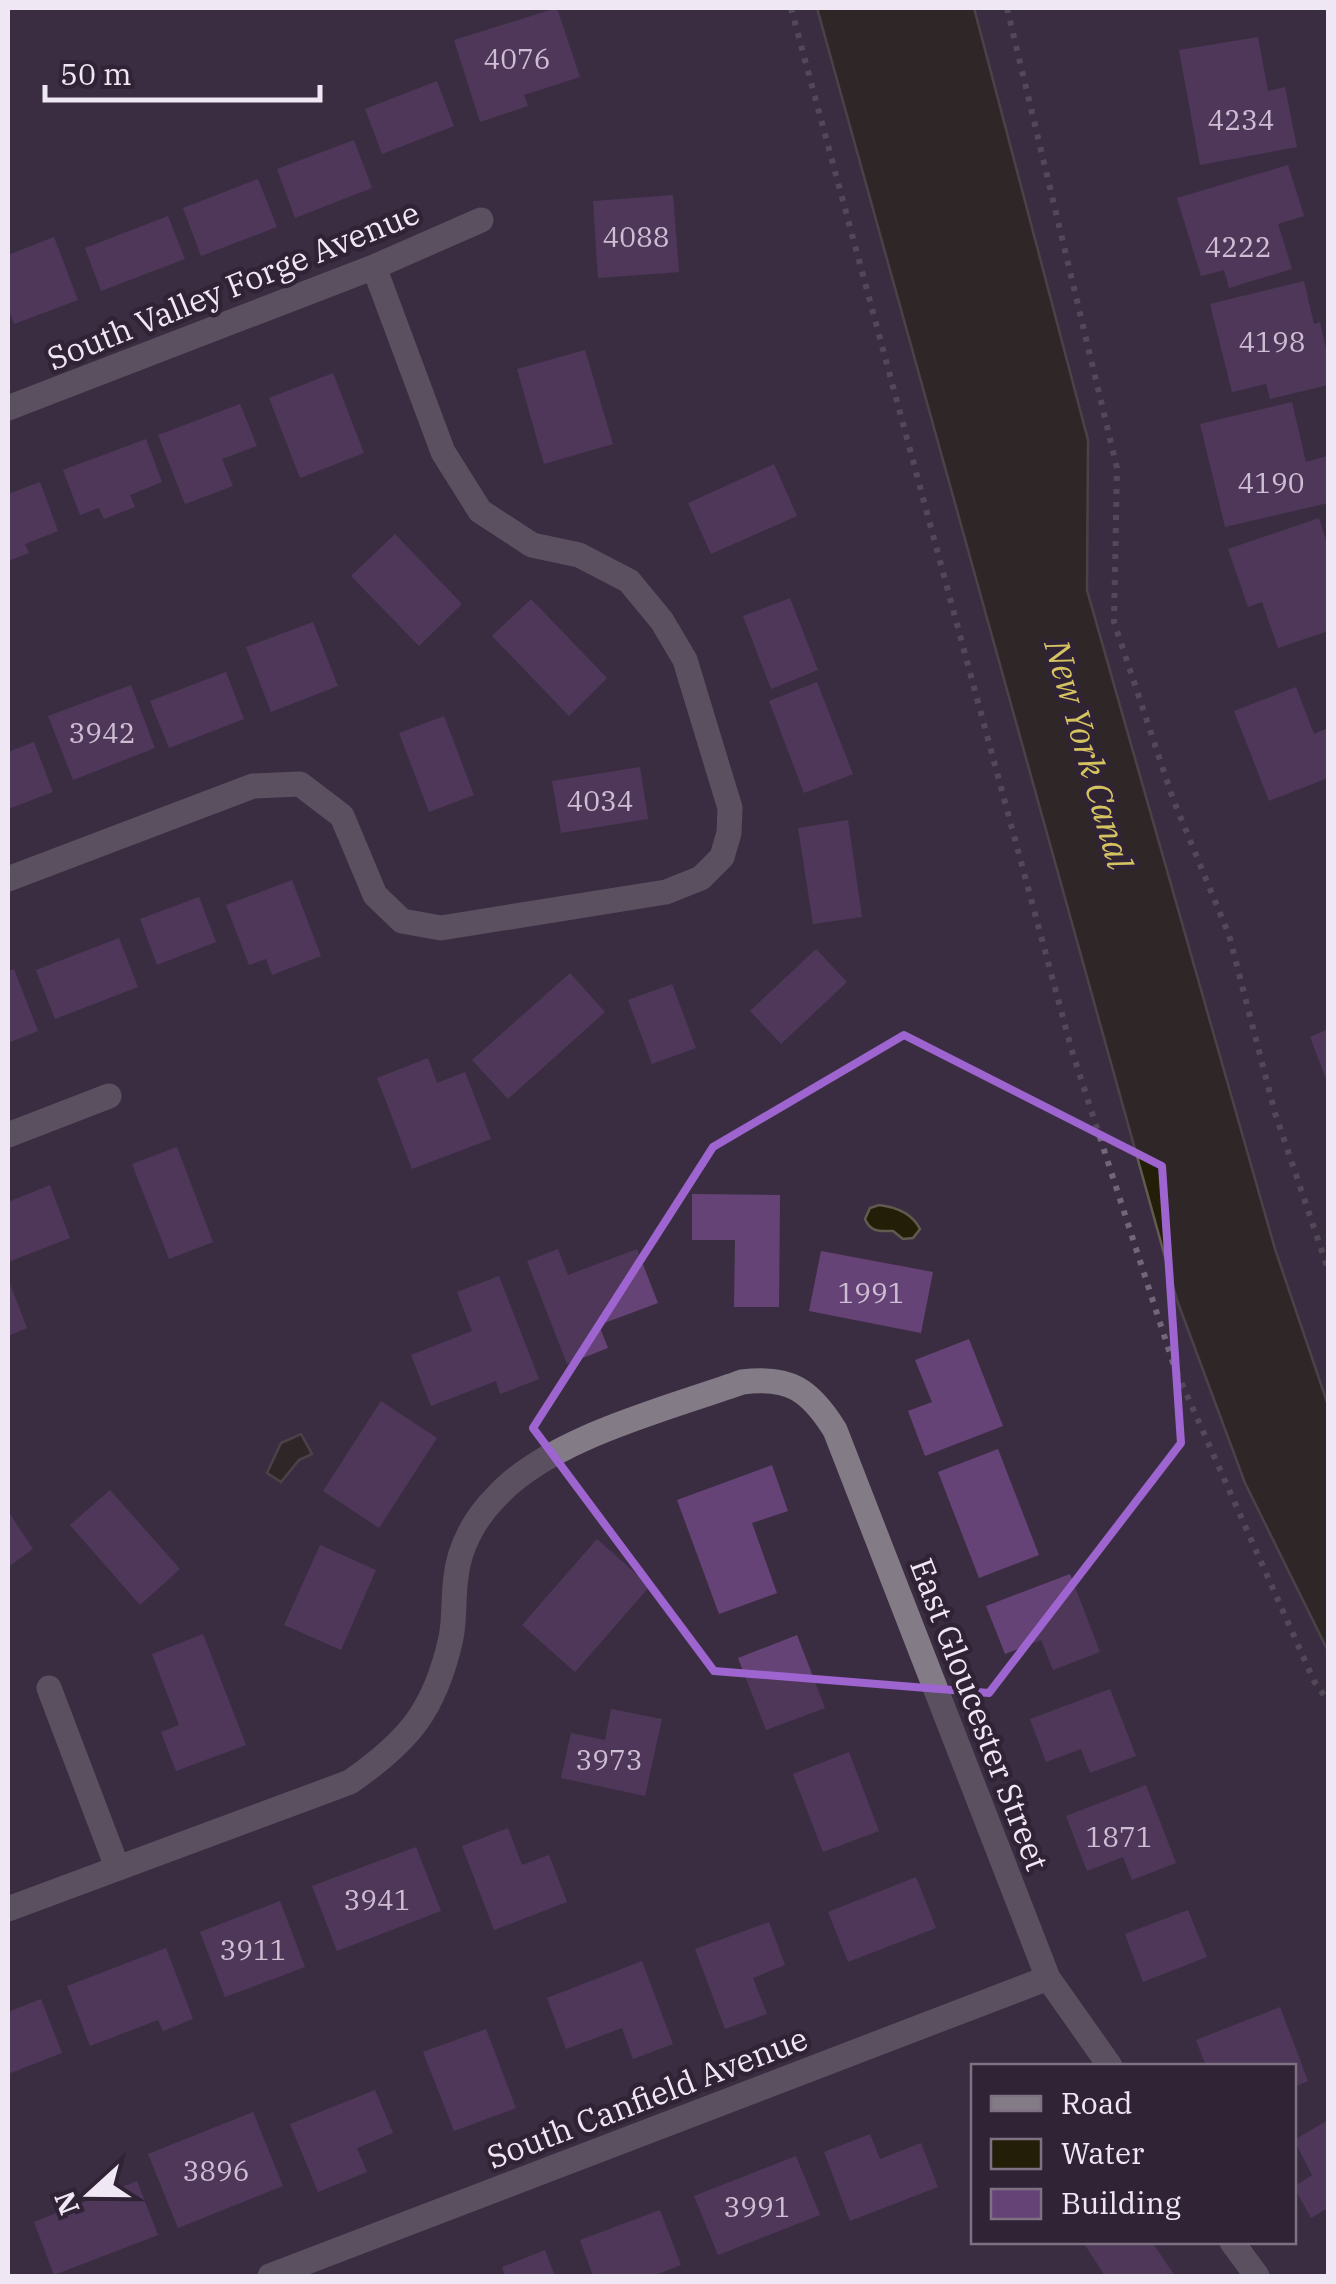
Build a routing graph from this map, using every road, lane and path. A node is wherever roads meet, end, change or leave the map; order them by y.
1 (791, 8) edge
2 (1007, 8) edge
3 (481, 220) dead end
4 (374, 267) junction
5 (8, 408) edge
6 (8, 879) edge
7 (108, 1096) dead end
8 (8, 1134) edge
9 (1328, 1269) edge
10 (49, 1688) dead end
11 (1328, 1701) edge
12 (117, 1867) junction
13 (8, 1909) edge
14 (1048, 1978) junction
15 (1109, 2064) edge
16 (1233, 2244) edge
17 (270, 2276) edge
18 (1257, 2276) edge

1 - 11 path
2 - 9 path
3 - 4 street, South Valley Forge Avenue
4 - 5 street, South Valley Forge Avenue
4 - 6 street
7 - 8 street
10 - 12 street
12 - 13 street
12 - 14 street, East Gloucester Street
14 - 15 street, East Gloucester Street
14 - 17 street, South Canfield Avenue
16 - 18 street

